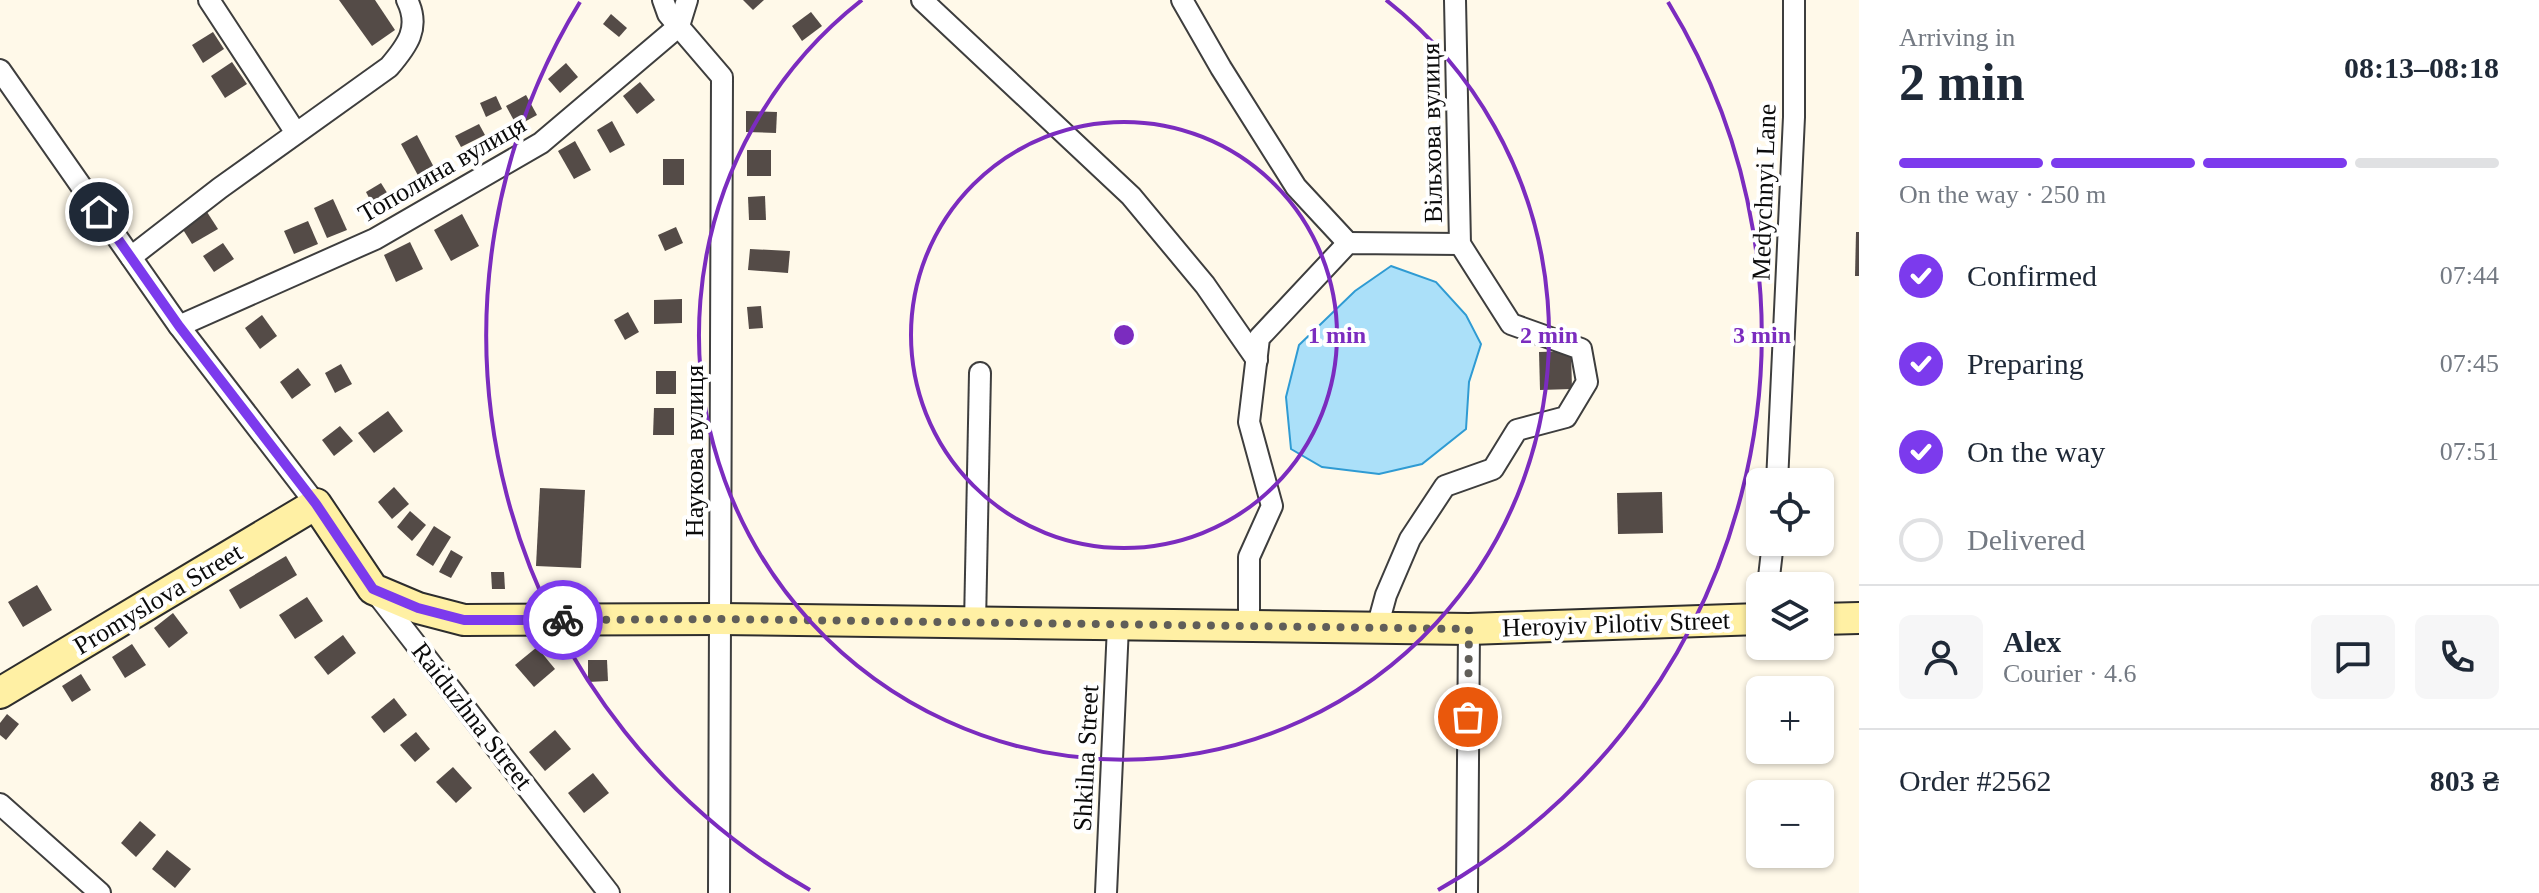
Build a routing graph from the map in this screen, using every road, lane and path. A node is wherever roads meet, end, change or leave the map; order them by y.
1 (209, 0) edge
2 (407, 0) edge
3 (663, 0) edge
4 (687, 0) edge
5 (922, 0) edge
6 (1182, 0) edge
7 (1455, 0) edge
8 (1794, 0) edge
9 (679, 26) junction
10 (0, 70) edge
11 (296, 133) junction
12 (1348, 243) junction
13 (1460, 244) junction
14 (131, 257) junction
15 (179, 326) junction
16 (1257, 360) junction
17 (980, 373) dead end
18 (1778, 468) edge
19 (316, 504) junction
20 (373, 589) junction
21 (1859, 618) edge
22 (719, 619) junction
23 (1746, 619) edge
24 (1834, 619) edge
25 (975, 624) junction
26 (1118, 626) junction
27 (1249, 627) junction
28 (1377, 628) junction
29 (1469, 629) junction
30 (0, 693) edge
31 (0, 804) edge
32 (100, 893) edge
33 (609, 893) edge
34 (719, 893) edge
35 (1106, 893) edge
36 (1467, 893) edge

1 - 11 street
2 - 11 street
3 - 9 street, Наукова вулиця
4 - 9 street
5 - 16 street
6 - 12 street
7 - 13 street, Вільхова вулиця
8 - 18 street, Medychnyi Lane
9 - 15 street, Тополина вулиця
9 - 22 street, Наукова вулиця
10 - 14 street, Raiduzhna Street
11 - 14 street
12 - 13 street
12 - 16 street
13 - 28 street, Вільхова вулиця
14 - 15 street, Raiduzhna Street
15 - 19 street, Raiduzhna Street
16 - 27 street
17 - 25 street
19 - 20 street, Raiduzhna Street
19 - 30 street, Promyslova Street
20 - 22 street, Heroyiv Pilotiv Street
20 - 33 street, Raiduzhna Street
21 - 24 street
22 - 25 street, Heroyiv Pilotiv Street
22 - 34 street, Наукова вулиця
23 - 29 street, Heroyiv Pilotiv Street
25 - 26 street, Heroyiv Pilotiv Street
26 - 27 street, Heroyiv Pilotiv Street
26 - 35 street, Shkilna Street
27 - 28 street, Heroyiv Pilotiv Street
28 - 29 street, Heroyiv Pilotiv Street
29 - 36 street
31 - 32 street

